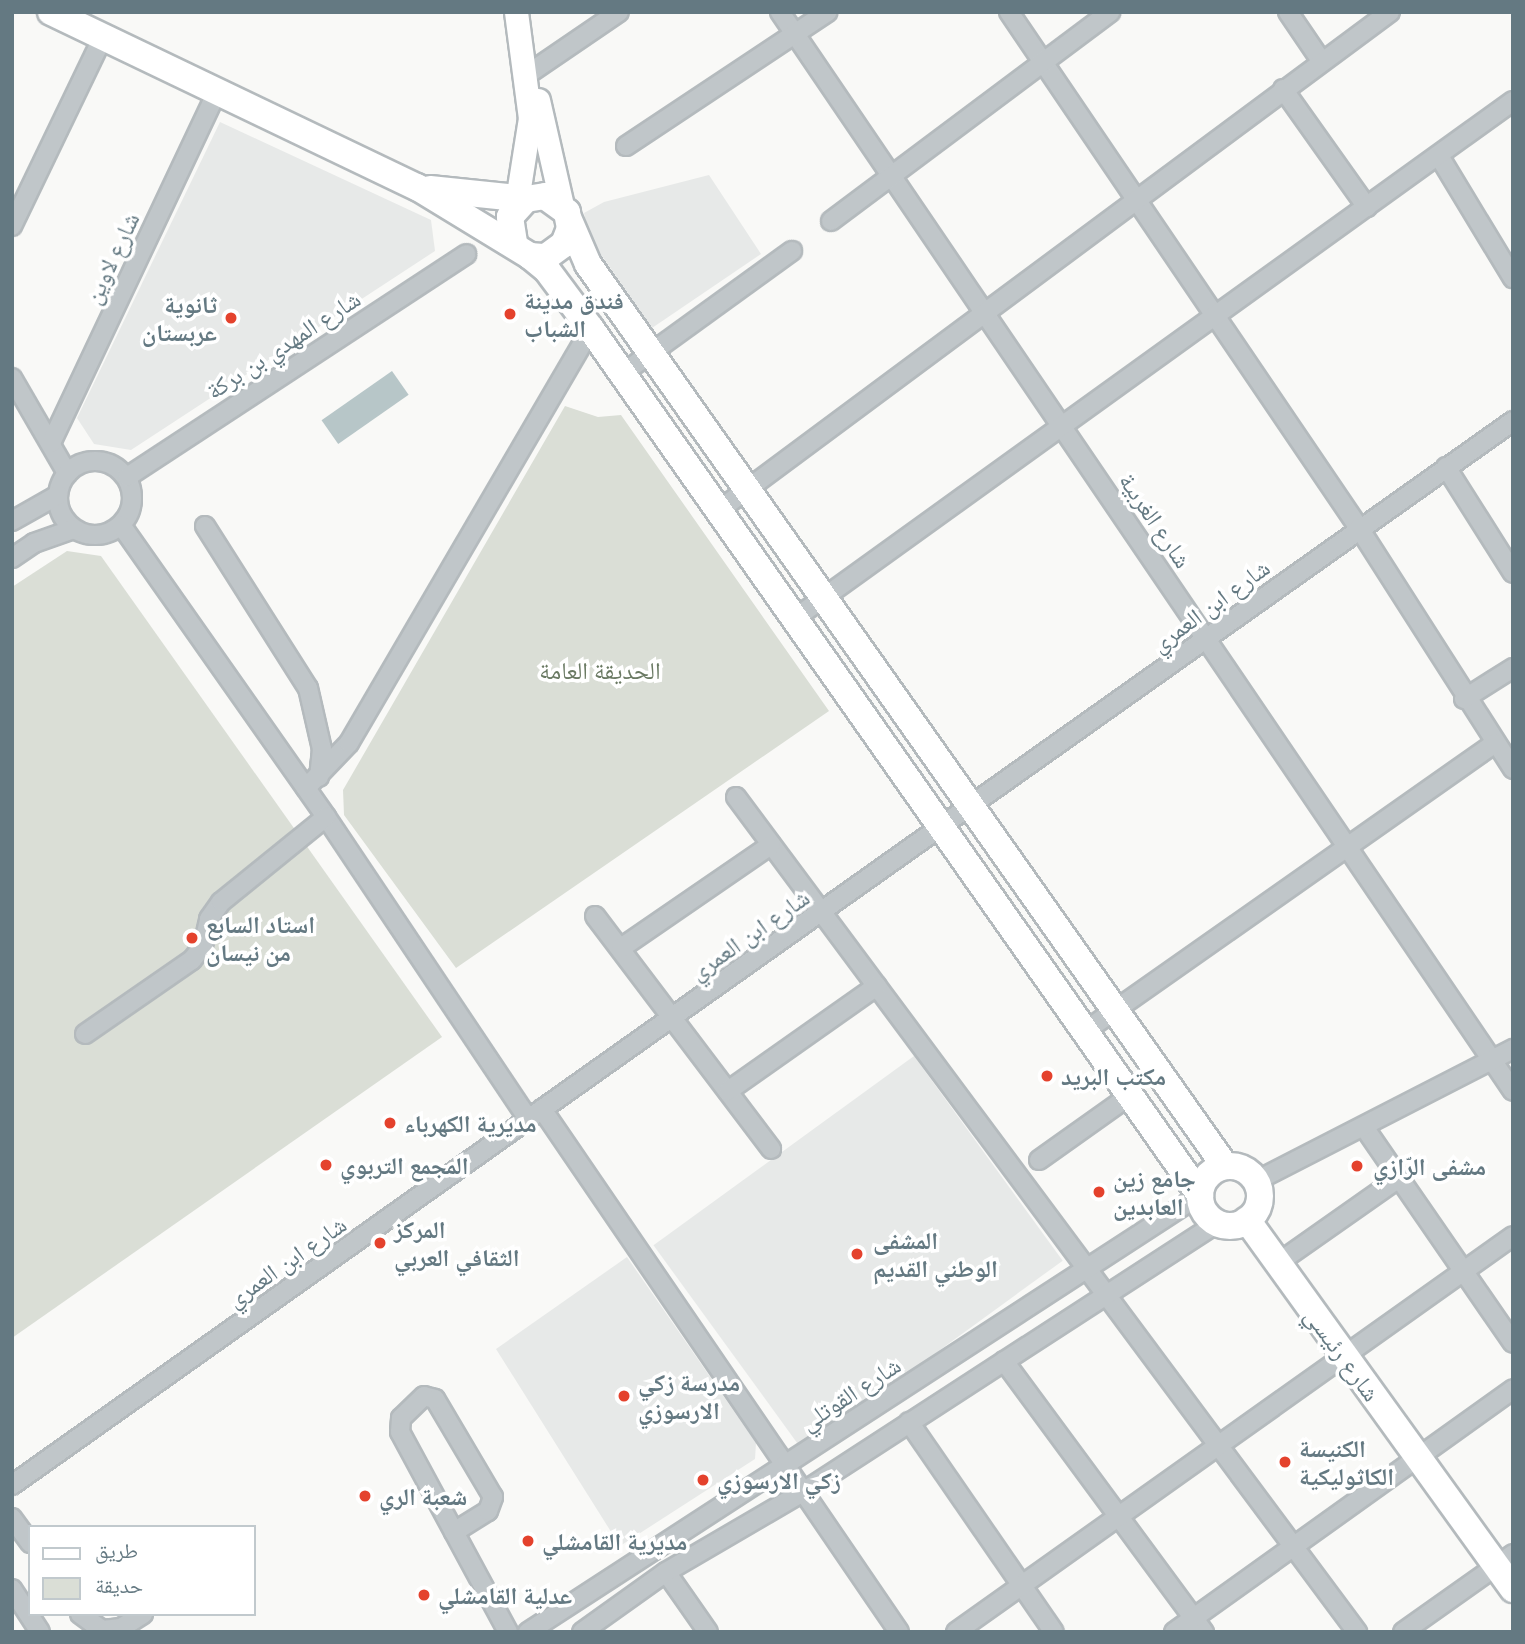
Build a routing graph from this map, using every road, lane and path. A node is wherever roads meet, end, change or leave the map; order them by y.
1 (51, 12) edge
2 (516, 12) edge
3 (618, 12) edge
4 (780, 12) edge
5 (828, 12) edge
6 (1009, 12) edge
7 (1110, 12) edge
8 (1288, 12) edge
9 (1390, 12) edge
10 (795, 35) junction
11 (103, 37) junction
12 (1322, 62) junction
13 (1043, 63) junction
14 (528, 74) junction
15 (1283, 89) junction
16 (216, 94) junction
17 (1513, 101) edge
18 (626, 146) dead end
19 (1438, 156) junction
20 (892, 176) junction
21 (417, 187) junction
22 (520, 201) junction
23 (1137, 201) junction
24 (1367, 207) junction
25 (566, 213) junction
26 (831, 221) dead end
27 (12, 226) edge
28 (522, 249) junction
29 (792, 251) dead end
30 (466, 254) dead end
31 (1513, 278) edge
32 (986, 313) junction
33 (1216, 317) junction
34 (591, 329) junction
35 (651, 352) junction
36 (622, 374) junction
37 (12, 378) edge
38 (1513, 421) edge
39 (1064, 428) junction
40 (51, 443) junction
41 (1446, 467) junction
42 (67, 472) junction
43 (127, 477) junction
44 (746, 491) junction
45 (58, 495) junction
46 (718, 511) junction
47 (12, 521) edge
48 (121, 525) junction
49 (205, 526) dead end
50 (1359, 528) junction
51 (74, 529) junction
52 (12, 558) edge
53 (1513, 573) edge
54 (823, 600) junction
55 (794, 619) junction
56 (1206, 638) junction
57 (1513, 668) edge
58 (1464, 699) junction
59 (1495, 743) junction
60 (1513, 769) edge
61 (312, 782) junction
62 (736, 797) dead end
63 (974, 806) junction
64 (326, 817) junction
65 (941, 828) junction
66 (771, 845) junction
67 (1348, 847) junction
68 (821, 912) junction
69 (595, 916) dead end
70 (621, 948) junction
71 (877, 986) junction
72 (1115, 1011) junction
73 (673, 1018) junction
74 (1084, 1032) junction
75 (85, 1034) dead end
76 (1513, 1049) edge
77 (1492, 1061) junction
78 (728, 1091) junction
79 (1513, 1091) edge
80 (1129, 1096) junction
81 (535, 1114) junction
82 (1364, 1127) junction
83 (771, 1149) dead end
84 (1038, 1160) dead end
85 (1225, 1166) junction
86 (1399, 1178) junction
87 (1256, 1181) junction
88 (1200, 1195) junction
89 (1247, 1220) junction
90 (1217, 1223) junction
91 (1513, 1236) edge
92 (1278, 1263) junction
93 (1086, 1268) junction
94 (1465, 1273) junction
95 (1105, 1294) junction
96 (1513, 1343) edge
97 (1346, 1358) junction
98 (1004, 1361) junction
99 (1513, 1389) edge
100 (909, 1422) junction
101 (1219, 1447) junction
102 (1418, 1458) junction
103 (784, 1465) junction
104 (12, 1485) edge
105 (803, 1492) junction
106 (1119, 1517) junction
107 (12, 1518) edge
108 (454, 1532) junction
109 (28, 1540) edge
110 (1293, 1547) junction
111 (1504, 1560) edge
112 (666, 1572) junction
113 (1022, 1585) junction
114 (1513, 1589) edge
115 (12, 1590) edge
116 (28, 1614) edge
117 (29, 1616) edge
118 (83, 1616) edge
119 (140, 1616) edge
120 (1199, 1625) edge
121 (102, 1631) edge
122 (40, 1632) edge
123 (508, 1632) edge
124 (528, 1632) edge
125 (582, 1632) edge
126 (708, 1632) edge
127 (899, 1632) edge
128 (956, 1632) edge
129 (1054, 1632) edge
130 (1174, 1632) edge
131 (1357, 1632) edge
132 (1403, 1632) edge

1 - 11 highway
2 - 14 main road
3 - 14 street
4 - 10 street, شارع الغربية
5 - 10 street
6 - 13 street
7 - 13 street
8 - 12 street
9 - 12 street
10 - 18 street
10 - 20 street, شارع الغربية
11 - 16 highway
11 - 27 street
12 - 15 street
13 - 20 street
13 - 23 street
14 - 22 main road
14 - 25 main road
15 - 23 street
15 - 24 street
16 - 21 highway
16 - 40 street, شارع لاوين
17 - 19 street
19 - 24 street
19 - 31 street
20 - 26 street
20 - 32 street, شارع الغربية
21 - 22 highway
21 - 28 highway
22 - 25 highway
22 - 28 highway
23 - 32 street
23 - 33 street
24 - 33 street
25 - 28 highway
25 - 35 highway
28 - 34 highway
29 - 35 street
30 - 43 street, شارع المهدي بن بركة
32 - 39 street, شارع الغربية
32 - 44 street
33 - 39 street
33 - 50 street
34 - 36 highway
34 - 61 street
35 - 36 street
35 - 44 highway
36 - 46 highway
37 - 40 street
38 - 41 street, شارع ابن العمري
39 - 54 street
39 - 56 street, شارع الغربية
40 - 42 street
41 - 50 street, شارع ابن العمري
41 - 53 street
42 - 43 street
42 - 45 street
43 - 48 street
44 - 46 street
44 - 54 highway
45 - 47 street
45 - 51 street
46 - 55 highway
48 - 51 street
48 - 61 street
49 - 61 street
50 - 56 street, شارع ابن العمري
50 - 58 street
51 - 52 street
54 - 55 street
54 - 63 highway
55 - 65 highway
56 - 63 street, شارع ابن العمري
56 - 67 street, شارع الغربية
57 - 58 street
58 - 59 street
59 - 60 street
59 - 67 street
61 - 64 street
62 - 66 street
63 - 65 street, شارع ابن العمري
63 - 72 highway
64 - 75 street
64 - 81 street
65 - 68 street, شارع ابن العمري
65 - 74 highway
66 - 68 street
66 - 70 street
67 - 72 street
67 - 77 street, شارع الغربية
68 - 71 street
68 - 73 street, شارع ابن العمري
69 - 70 street
70 - 73 street
71 - 78 street
71 - 93 street
72 - 74 street
72 - 85 highway
73 - 78 street
73 - 81 street, شارع ابن العمري
74 - 80 highway
76 - 77 street
77 - 79 street, شارع الغربية
77 - 82 street
78 - 83 street
80 - 84 street
80 - 88 highway
81 - 103 street
81 - 104 street, شارع ابن العمري
82 - 86 street
82 - 87 street
85 - 87 highway
85 - 88 highway
86 - 92 street
86 - 94 street
87 - 89 highway
88 - 90 highway
88 - 93 street, شارع القوتلي
89 - 90 highway
89 - 92 highway, شارع رئيسي
90 - 95 street
91 - 94 street
92 - 97 highway, شارع رئيسي
93 - 95 street
93 - 103 street, شارع القوتلي
94 - 96 street
94 - 97 street
95 - 98 street
95 - 101 street
97 - 101 street
97 - 102 highway, شارع رئيسي
98 - 100 street
98 - 106 street
99 - 102 street
100 - 105 street
100 - 113 street
101 - 106 street
101 - 110 street
102 - 110 street
102 - 111 highway, شارع رئيسي
103 - 105 street
103 - 124 street, شارع القوتلي
105 - 112 street
105 - 127 street
106 - 113 street
106 - 120 street
107 - 109 street
108 - 108 street
108 - 123 street
110 - 120 street
110 - 131 street
111 - 114 highway, شارع رئيسي
111 - 132 street
112 - 125 street
112 - 126 street
113 - 128 street
113 - 129 street
115 - 116 street
117 - 122 street
118 - 121 street
119 - 121 street
120 - 130 street

